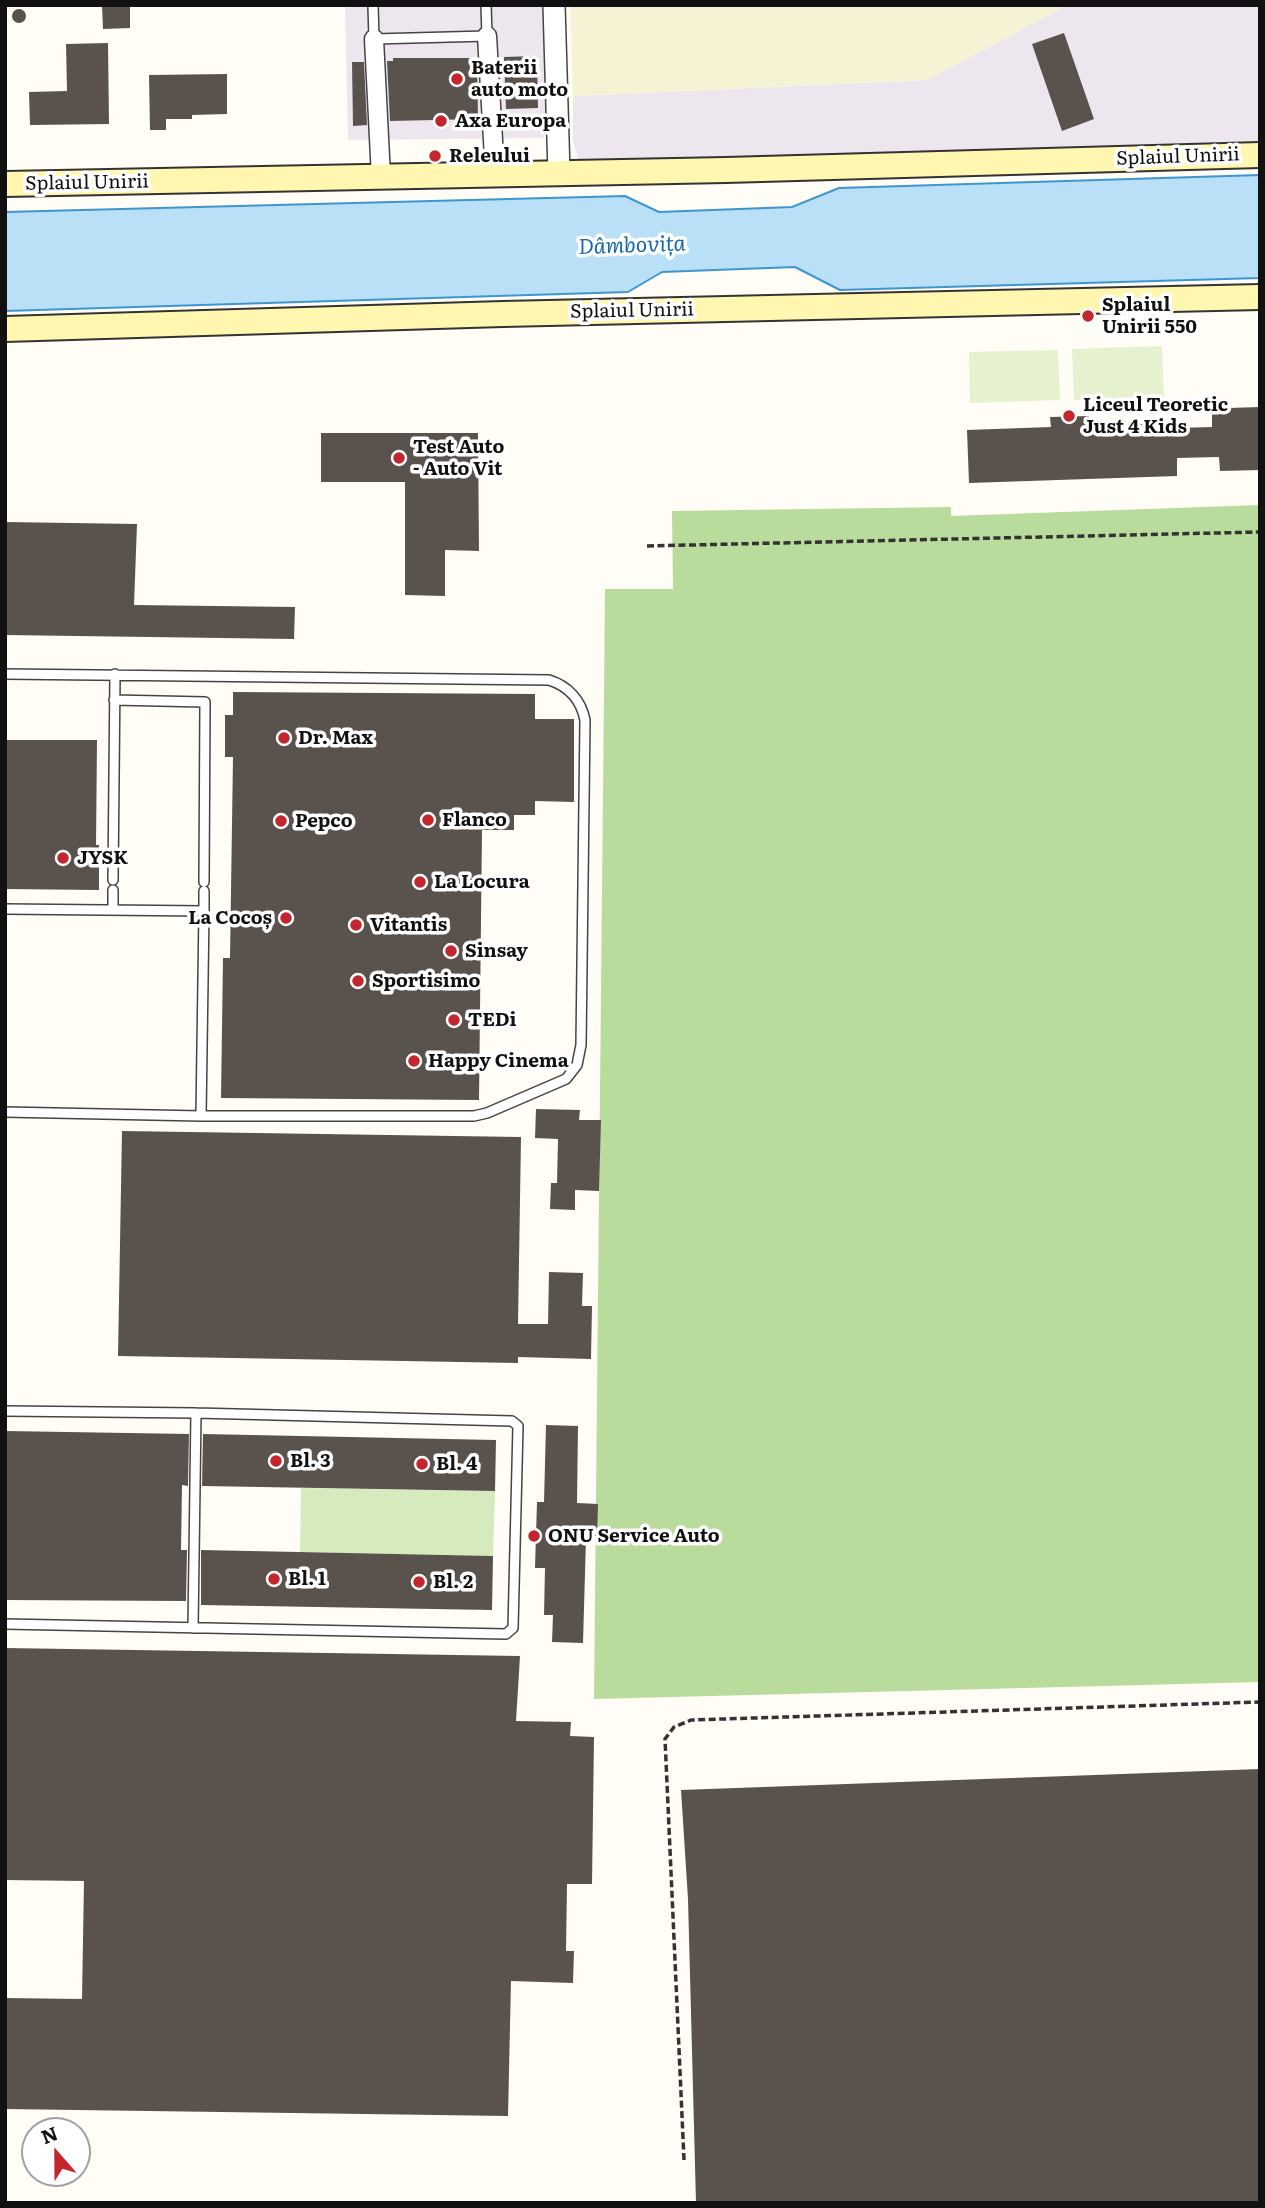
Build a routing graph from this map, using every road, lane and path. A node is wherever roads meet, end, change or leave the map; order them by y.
1 (373, 5) edge
2 (486, 5) edge
3 (554, 5) edge
4 (486, 36) junction
5 (374, 39) junction
6 (1260, 155) edge
7 (559, 173) junction
8 (495, 174) junction
9 (381, 177) junction
10 (5, 184) edge
11 (1260, 297) edge
12 (5, 329) edge
13 (1260, 532) edge
14 (647, 546) dead end
15 (5, 674) edge
16 (115, 674) junction
17 (114, 700) junction
18 (5, 909) edge
19 (113, 910) junction
20 (204, 911) junction
21 (5, 1112) edge
22 (201, 1116) junction
23 (5, 1411) edge
24 (196, 1413) junction
25 (5, 1624) edge
26 (193, 1628) junction
27 (1260, 1702) edge
28 (684, 2160) dead end

1 - 5 lane
2 - 4 lane
3 - 7 street
4 - 5 lane
4 - 8 street
5 - 9 street
6 - 7 main road, Splaiul Unirii
7 - 8 main road, Splaiul Unirii
8 - 9 main road, Splaiul Unirii
9 - 10 main road, Splaiul Unirii
11 - 12 main road, Splaiul Unirii
13 - 14 path
15 - 16 lane
16 - 17 lane
16 - 22 lane
17 - 19 lane
17 - 20 lane
18 - 19 lane
19 - 20 lane
20 - 22 lane
21 - 22 lane
23 - 24 lane
24 - 26 lane
24 - 26 lane
25 - 26 lane
27 - 28 path

